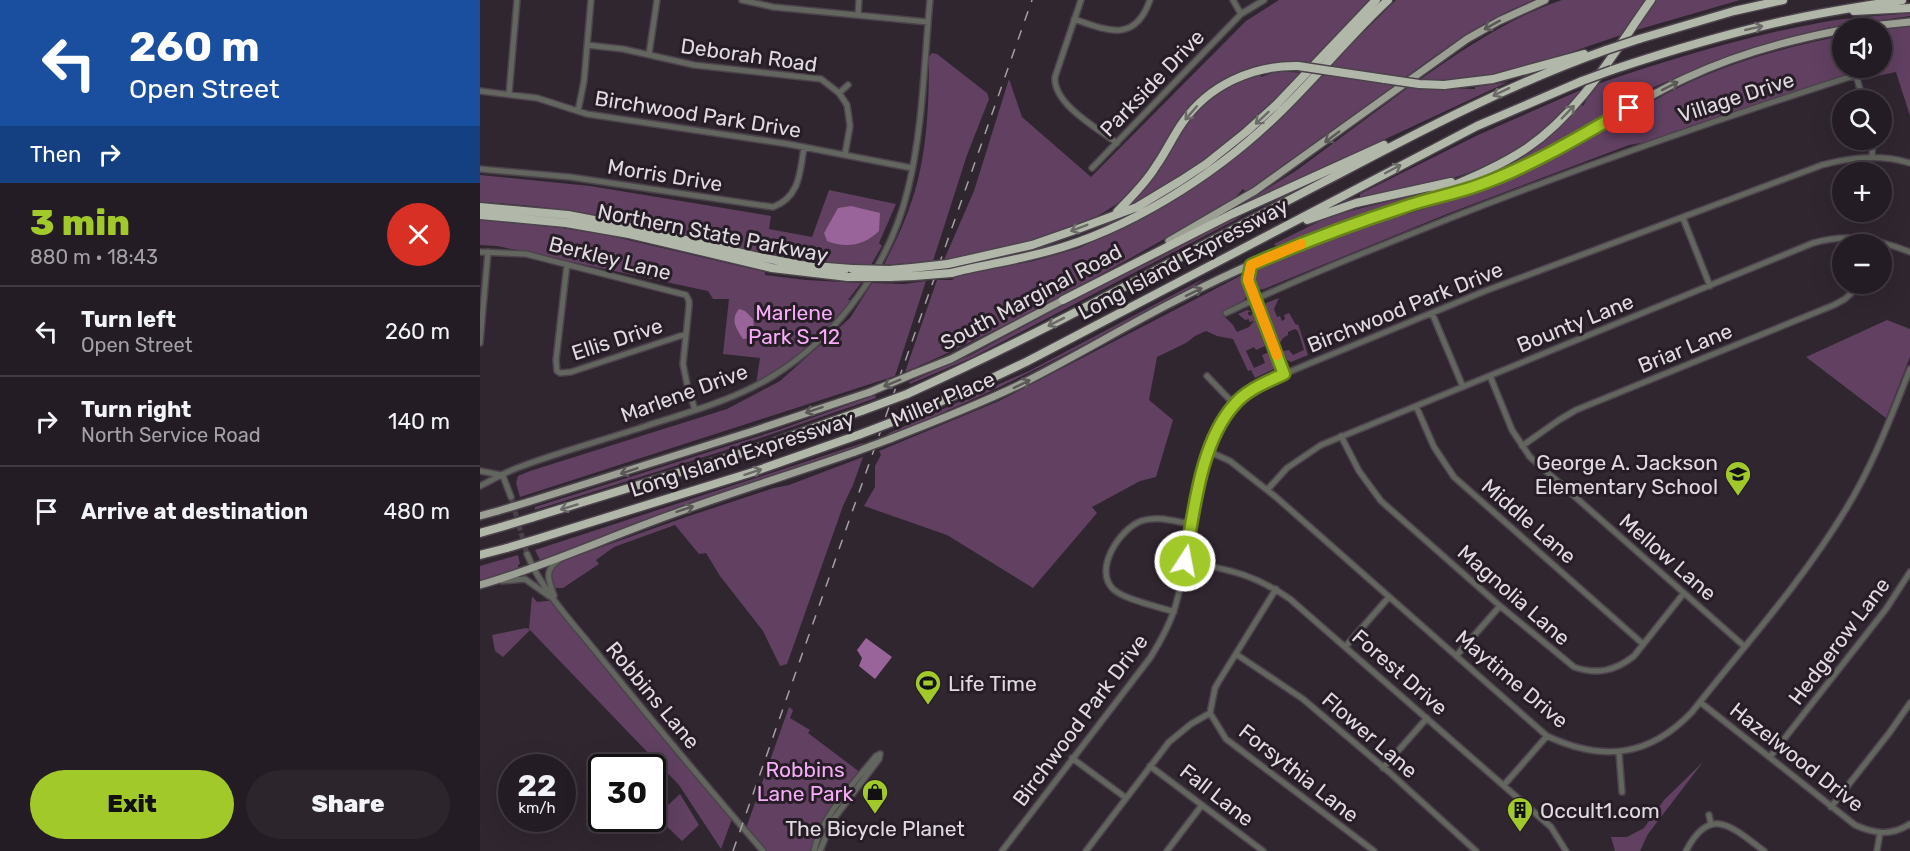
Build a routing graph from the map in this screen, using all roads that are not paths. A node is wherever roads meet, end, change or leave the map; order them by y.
1 (517, 0) edge
2 (591, 0) edge
3 (657, 0) edge
4 (742, 0) edge
5 (859, 0) edge
6 (930, 0) edge
7 (1081, 0) edge
8 (1150, 0) edge
9 (1233, 0) edge
10 (1264, 0) edge
11 (1376, 0) edge
12 (1388, 0) edge
13 (1545, 0) edge
14 (1651, 0) edge
15 (1783, 0) edge
16 (1902, 0) edge
17 (1910, 8) edge
18 (1835, 10) junction
19 (1241, 14) junction
20 (858, 15) junction
21 (1074, 19) junction
22 (1910, 21) edge
23 (928, 22) junction
24 (1892, 23) edge
25 (1832, 32) edge
26 (587, 45) junction
27 (649, 54) junction
28 (1574, 58) junction
29 (1847, 78) edge
30 (848, 85) dead end
31 (480, 91) edge
32 (840, 93) junction
33 (509, 94) junction
34 (579, 111) junction
35 (1404, 139) junction
36 (1117, 142) junction
37 (804, 147) junction
38 (1872, 150) edge
39 (845, 154) junction
40 (1872, 157) junction
41 (1910, 163) edge
42 (912, 168) junction
43 (1092, 168) dead end
44 (480, 169) edge
45 (1467, 178) junction
46 (1407, 206) junction
47 (480, 207) edge
48 (1116, 213) junction
49 (480, 215) edge
50 (1683, 218) junction
51 (1832, 238) edge
52 (1249, 245) junction
53 (1892, 247) edge
54 (480, 252) edge
55 (488, 252) junction
56 (1910, 252) edge
57 (567, 264) junction
58 (1251, 265) junction
59 (949, 269) junction
60 (850, 273) junction
61 (1710, 286) junction
62 (1851, 294) edge
63 (1254, 299) junction
64 (1063, 300) junction
65 (1226, 313) dead end
66 (1432, 313) junction
67 (686, 334) junction
68 (480, 343) edge
69 (1910, 369) edge
70 (1284, 374) junction
71 (1207, 376) dead end
72 (1490, 376) junction
73 (1907, 385) edge
74 (1462, 387) junction
75 (1234, 404) junction
76 (1416, 406) junction
77 (695, 410) junction
78 (1341, 436) junction
79 (1522, 446) junction
80 (1208, 451) junction
81 (480, 471) edge
82 (503, 476) junction
83 (480, 486) edge
84 (1267, 490) junction
85 (511, 497) tunnel mouth
86 (480, 516) edge
87 (1192, 524) junction
88 (480, 533) edge
89 (577, 550) junction
90 (527, 554) tunnel mouth
91 (480, 555) edge
92 (1185, 561) junction
93 (533, 569) junction
94 (1910, 572) edge
95 (1105, 576) junction
96 (1097, 579) dead end
97 (483, 585) edge
98 (1276, 590) junction
99 (1684, 593) junction
100 (1389, 597) junction
101 (555, 600) junction
102 (1500, 606) junction
103 (1174, 612) junction
104 (1643, 644) junction
105 (1346, 646) junction
106 (1744, 646) junction
107 (1236, 654) junction
108 (1457, 655) junction
109 (1700, 702) junction
110 (1910, 703) edge
111 (1210, 713) junction
112 (1427, 718) junction
113 (1547, 736) junction
114 (1619, 753) junction
115 (1770, 757) junction
116 (1072, 758) junction
117 (1150, 766) junction
118 (1383, 768) junction
119 (1504, 785) junction
120 (1622, 792) dead end
121 (1126, 798) junction
122 (1202, 805) junction
123 (1832, 807) junction
124 (1710, 814) dead end
125 (1711, 824) junction
126 (1910, 824) edge
127 (1880, 833) junction
128 (1255, 845) junction
129 (763, 851) edge
130 (814, 851) edge
131 (820, 851) edge
132 (1002, 851) edge
133 (1086, 851) edge
134 (1167, 851) edge
135 (1250, 851) edge
136 (1263, 851) edge
137 (1374, 851) edge
138 (1476, 851) edge
139 (1566, 851) edge
140 (1686, 851) edge
141 (1764, 851) edge
142 (1878, 851) edge

1 - 33 street
2 - 26 street
3 - 27 street
4 - 20 street
5 - 20 street
6 - 23 street
7 - 21 street
8 - 21 street
9 - 19 street
10 - 19 street, Parkside Drive
11 -> 48 highway, Northern State Parkway
12 - 59 highway, Northern State Parkway
13 -> 64 main road, South Marginal Road
45 -> 14 highway
15 - 28 highway, bridge
16 - 18 highway, Long Island Expressway
17 - 18 highway
52 -> 18 highway, Long Island Expressway, bridge
19 - 36 street, Parkside Drive
20 - 23 street
21 - 36 street
22 - 24 main road
23 - 42 street
46 -> 25 main road, Miller Place
26 - 27 street, Deborah Road
26 - 34 street
27 - 32 street, Deborah Road
28 -> 35 highway, Long Island Expressway
28 -> 48 highway, bridge
29 - 63 street, Village Drive
30 - 32 street
31 - 33 street, Birchwood Park Drive
32 - 39 street, Deborah Road
33 - 34 street, Birchwood Park Drive
34 - 37 street, Birchwood Park Drive
35 - 64 highway
35 -> 88 highway, Long Island Expressway, bridge
36 - 43 street, Parkside Drive
37 - 39 street, Birchwood Park Drive
37 - 44 street, Morris Drive
38 - 40 street
39 - 42 street, Birchwood Park Drive
40 - 41 street, Birchwood Park Drive
40 - 50 street, Birchwood Park Drive
42 - 77 street, Marlene Drive
45 - 46 highway
45 - 52 highway
46 - 58 main road, Miller Place
47 - 60 highway, Northern State Parkway
48 -> 59 highway, Northern State Parkway
49 - 60 highway, Northern State Parkway
50 - 61 street
50 - 66 street, Birchwood Park Drive
51 - 61 street, Bounty Lane
91 -> 52 highway, Long Island Expressway, bridge
53 - 56 street, Bounty Lane
54 - 55 street, Berkley Lane
55 - 57 street, Berkley Lane
55 - 68 street
57 - 67 street, Berkley Lane
57 - 67 street, Ellis Drive
58 - 63 street
89 -> 58 main road, Miller Place, bridge
59 - 60 highway, Northern State Parkway, bridge
61 - 72 street, Bounty Lane
62 - 79 street, Briar Lane
63 - 65 street, Village Drive
63 - 70 street
64 -> 86 main road, South Marginal Road, bridge
66 - 70 street, Birchwood Park Drive
66 - 74 street
67 - 77 street, Berkley Lane
69 - 73 street, Maytime Drive
70 - 75 street, Birchwood Park Drive
71 - 75 street
72 - 74 street, Bounty Lane
72 - 79 street, Mellow Lane
73 - 106 street, Maytime Drive
74 - 76 street, Bounty Lane
75 - 80 street, Birchwood Park Drive
76 - 78 street, Bounty Lane
76 - 104 street, Middle Lane
77 - 82 street, Marlene Drive
78 - 84 street, Bounty Lane
78 - 102 street, Magnolia Lane
79 - 99 street, Mellow Lane
80 - 84 street, Maytime Drive
80 - 87 street, Birchwood Park Drive
81 - 82 street
82 - 83 street, Marlene Drive
82 - 85 street
84 - 100 street, Maytime Drive
87 - 92 street, Birchwood Park Drive
87 - 95 street
89 - 93 main road, Miller Place
89 - 101 street
90 - 93 street, Robbins Lane
92 - 98 street, Forest Drive
92 - 103 street, Birchwood Park Drive
93 - 97 main road, Miller Place
93 - 101 street, Robbins Lane
94 - 115 street, Hedgerow Lane
95 - 96 street
95 - 103 street
97 - 101 street
98 - 105 street, Forest Drive
98 - 107 street
99 - 104 street, Magnolia Lane
99 - 106 street, Mellow Lane
100 - 105 street
100 - 108 street, Maytime Drive
101 - 129 street, Robbins Lane
102 - 104 street, Magnolia Lane
102 - 108 street
103 - 116 street, Birchwood Park Drive
105 - 112 street, Forest Drive
106 - 109 street, Maytime Drive
107 - 111 street
107 - 118 street, Flower Lane
108 - 113 street, Maytime Drive
109 - 114 street, Maytime Drive
109 - 115 street, Hazelwood Drive
110 - 123 street
111 - 117 street
111 - 137 street, Forsythia Lane
112 - 118 street
112 - 119 street, Forest Drive
113 - 114 street, Maytime Drive
113 - 119 street
114 - 120 street
115 - 123 street, Hazelwood Drive
116 - 121 street
116 - 132 street, Birchwood Park Drive
117 - 121 street
117 - 122 street, Fall Lane
118 - 138 street, Flower Lane
119 - 139 street, Forest Drive
121 - 133 street
122 - 128 street, Fall Lane
122 - 134 street
123 - 127 street, Hazelwood Drive
124 - 125 street
125 - 140 street
125 - 141 street
126 - 127 street, Hazelwood Drive
127 - 142 street
128 - 135 street
128 - 136 street, Fall Lane
130 - 131 street

